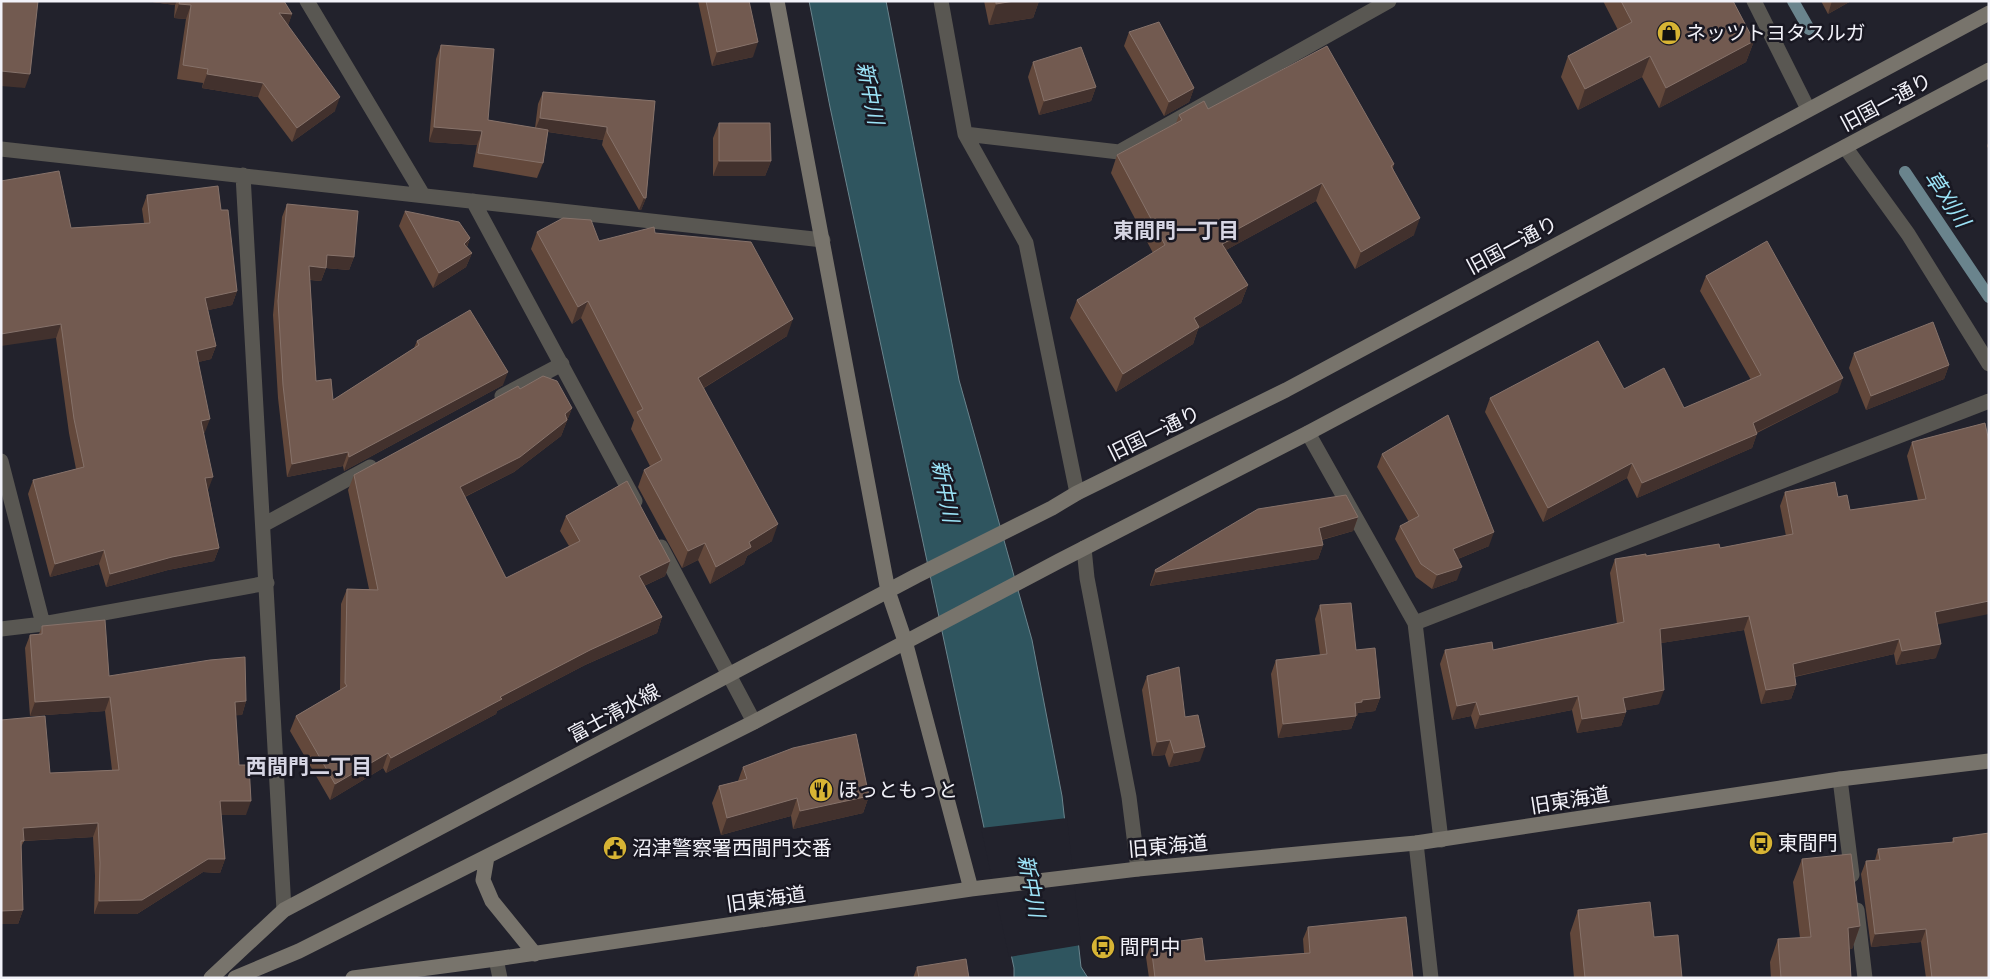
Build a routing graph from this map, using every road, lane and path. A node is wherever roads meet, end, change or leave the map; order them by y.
1 (307, 1) edge
2 (777, 1) edge
3 (941, 1) edge
4 (1389, 1) edge
5 (1754, 1) edge
6 (1989, 13) edge
7 (1989, 70) edge
8 (1808, 109) junction
9 (965, 134) junction
10 (1845, 146) junction
11 (1, 149) edge
12 (243, 175) junction
13 (423, 194) junction
14 (473, 201) junction
15 (823, 240) junction
16 (562, 364) junction
17 (1989, 364) edge
18 (1989, 401) edge
19 (492, 402) edge
20 (1308, 433) junction
21 (386, 459) edge
22 (1, 461) edge
23 (1077, 493) junction
24 (1052, 508) joint
25 (641, 511) edge
26 (263, 525) junction
27 (655, 537) edge
28 (1084, 548) junction
29 (266, 583) junction
30 (888, 591) junction
31 (1416, 623) junction
32 (42, 624) junction
33 (1, 629) edge
34 (906, 641) junction
35 (729, 674) junction
36 (754, 722) junction
37 (1989, 761) edge
38 (1840, 779) junction
39 (1441, 840) junction
40 (1416, 843) junction
41 (487, 857) junction
42 (1138, 869) junction
43 (971, 889) junction
44 (284, 910) junction
45 (535, 954) junction
46 (496, 960) junction
47 (211, 978) edge
48 (235, 978) edge
49 (353, 978) edge
50 (500, 978) edge
51 (1431, 978) edge
52 (1865, 978) edge

1 - 13 street
2 - 15 main road
3 - 9 street
4 - 9 street
5 - 8 street
6 - 8 main road, 旧国一通り
7 - 10 main road, 旧国一通り
8 - 23 main road, 旧国一通り
9 - 23 street
10 - 17 street
10 - 20 main road, 旧国一通り
11 - 12 street
12 - 13 street
12 - 26 street
13 - 14 street
14 - 15 street
14 - 16 street
15 - 30 main road
16 - 19 street
16 - 25 street
18 - 31 street
20 - 28 main road, 旧国一通り
20 - 31 street
21 - 26 street
22 - 32 street
23 - 24 main road, 旧国一通り
24 - 30 main road, 富士清水線
26 - 29 street
27 - 35 street
28 - 34 main road, 旧国一通り
28 - 42 street
29 - 32 street
29 - 44 street
30 - 34 main road
30 - 35 main road, 富士清水線
31 - 39 street
32 - 33 street
34 - 36 main road
34 - 43 main road
35 - 36 street
35 - 44 main road, 富士清水線
36 - 41 main road
37 - 38 main road, 旧東海道
38 - 39 main road, 旧東海道
38 - 52 street
39 - 40 main road, 旧東海道
40 - 42 main road, 旧東海道
40 - 51 street
41 - 45 main road
41 - 48 main road
42 - 43 main road, 旧東海道
43 - 45 main road, 旧東海道
44 - 47 main road, 富士清水線
45 - 46 main road, 旧東海道
46 - 49 main road, 旧東海道
46 - 50 street

